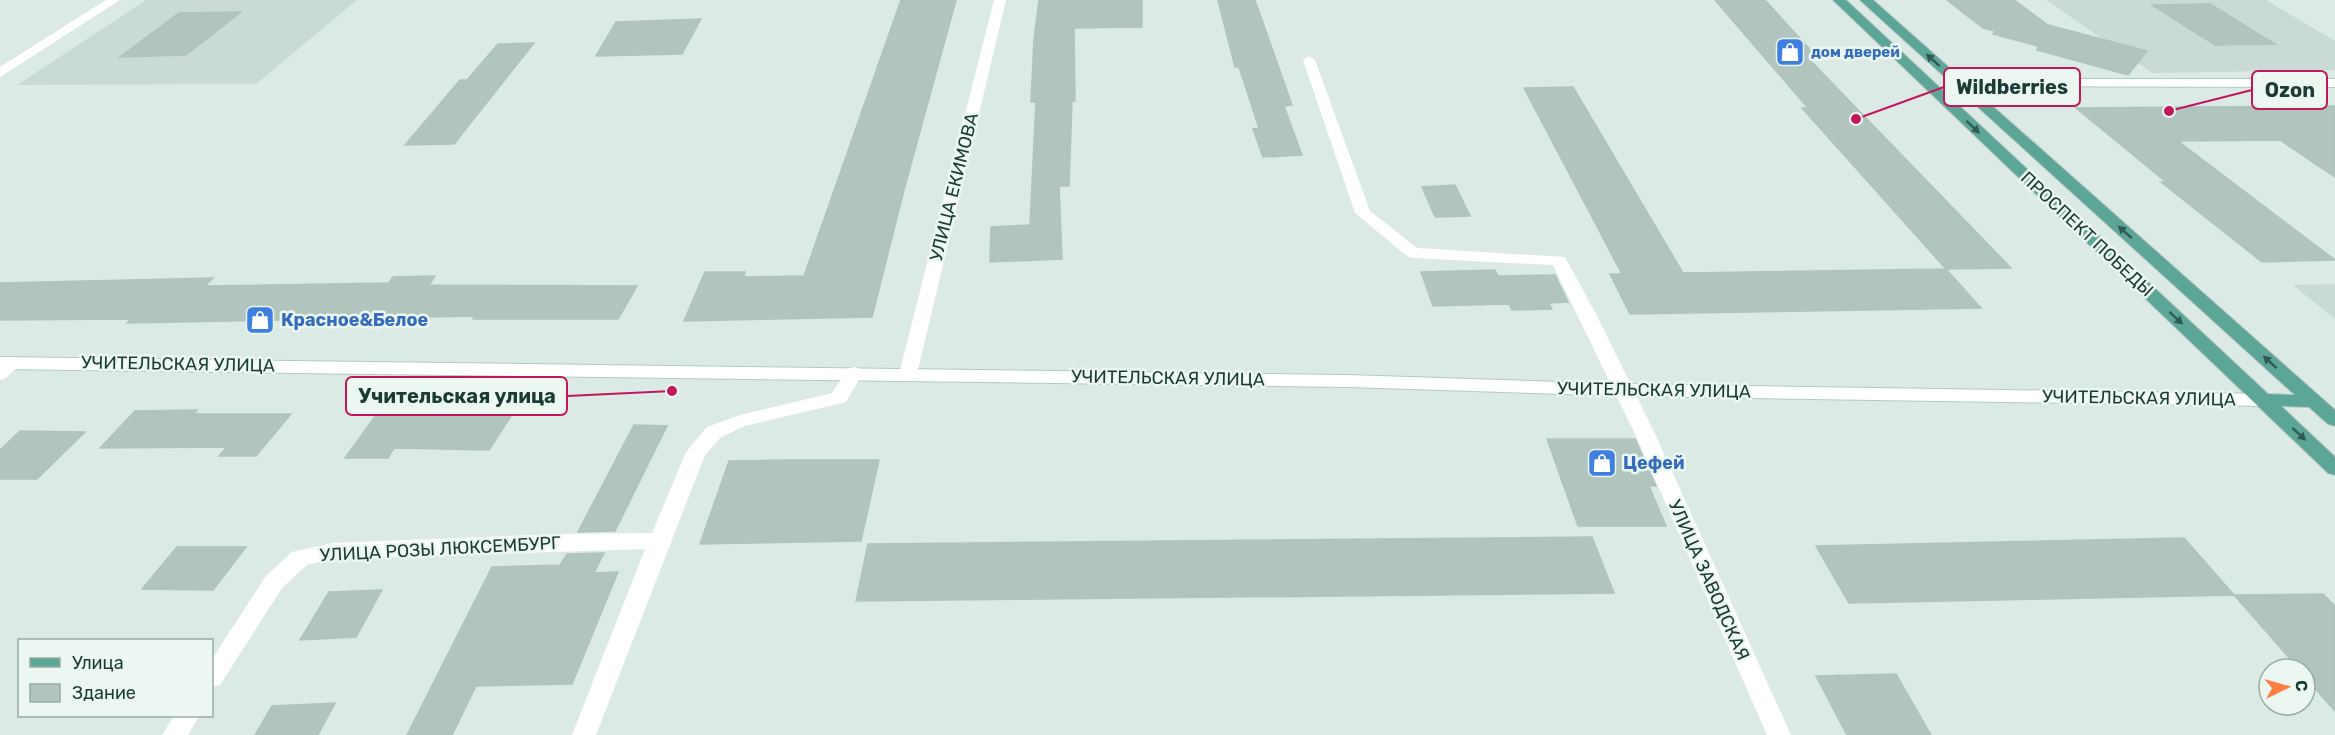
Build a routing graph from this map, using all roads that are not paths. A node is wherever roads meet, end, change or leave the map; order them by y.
1 (114, 0) edge
2 (1000, 0) edge
3 (1839, 0) edge
4 (1866, 0) edge
5 (1309, 60) dead end
6 (0, 73) edge
7 (1926, 82) junction
8 (1958, 83) junction
9 (2335, 84) edge
10 (4, 366) edge
11 (854, 374) junction
12 (908, 374) junction
13 (1626, 390) junction
14 (2263, 400) junction
15 (2314, 401) junction
16 (2335, 420) edge
17 (2335, 468) edge
18 (659, 541) junction
19 (213, 676) edge
20 (186, 717) edge
21 (174, 735) edge
22 (584, 735) edge
23 (1779, 735) edge

1 - 6 street
2 - 12 street, УЛИЦА ЕКИМОВА
3 - 7 main road, ПРОСПЕКТ ПОБЕДЫ
8 -> 4 main road, ПРОСПЕКТ ПОБЕДЫ
5 - 13 street, УЛИЦА ЗАВОДСКАЯ
7 - 8 main road
7 -> 14 main road, ПРОСПЕКТ ПОБЕДЫ
8 - 9 street
15 -> 8 main road, ПРОСПЕКТ ПОБЕДЫ
10 - 11 street, УЧИТЕЛЬСКАЯ УЛИЦА
11 - 12 street, УЧИТЕЛЬСКАЯ УЛИЦА
11 - 18 street
12 - 13 street, УЧИТЕЛЬСКАЯ УЛИЦА
13 - 14 street, УЧИТЕЛЬСКАЯ УЛИЦА
13 - 23 street, УЛИЦА ЗАВОДСКАЯ
14 - 15 main road
14 -> 17 main road, ПРОСПЕКТ ПОБЕДЫ
15 - 16 main road, ПРОСПЕКТ ПОБЕДЫ
18 - 19 street, УЛИЦА РОЗЫ ЛЮКСЕМБУРГ
18 - 22 street
20 - 21 street

